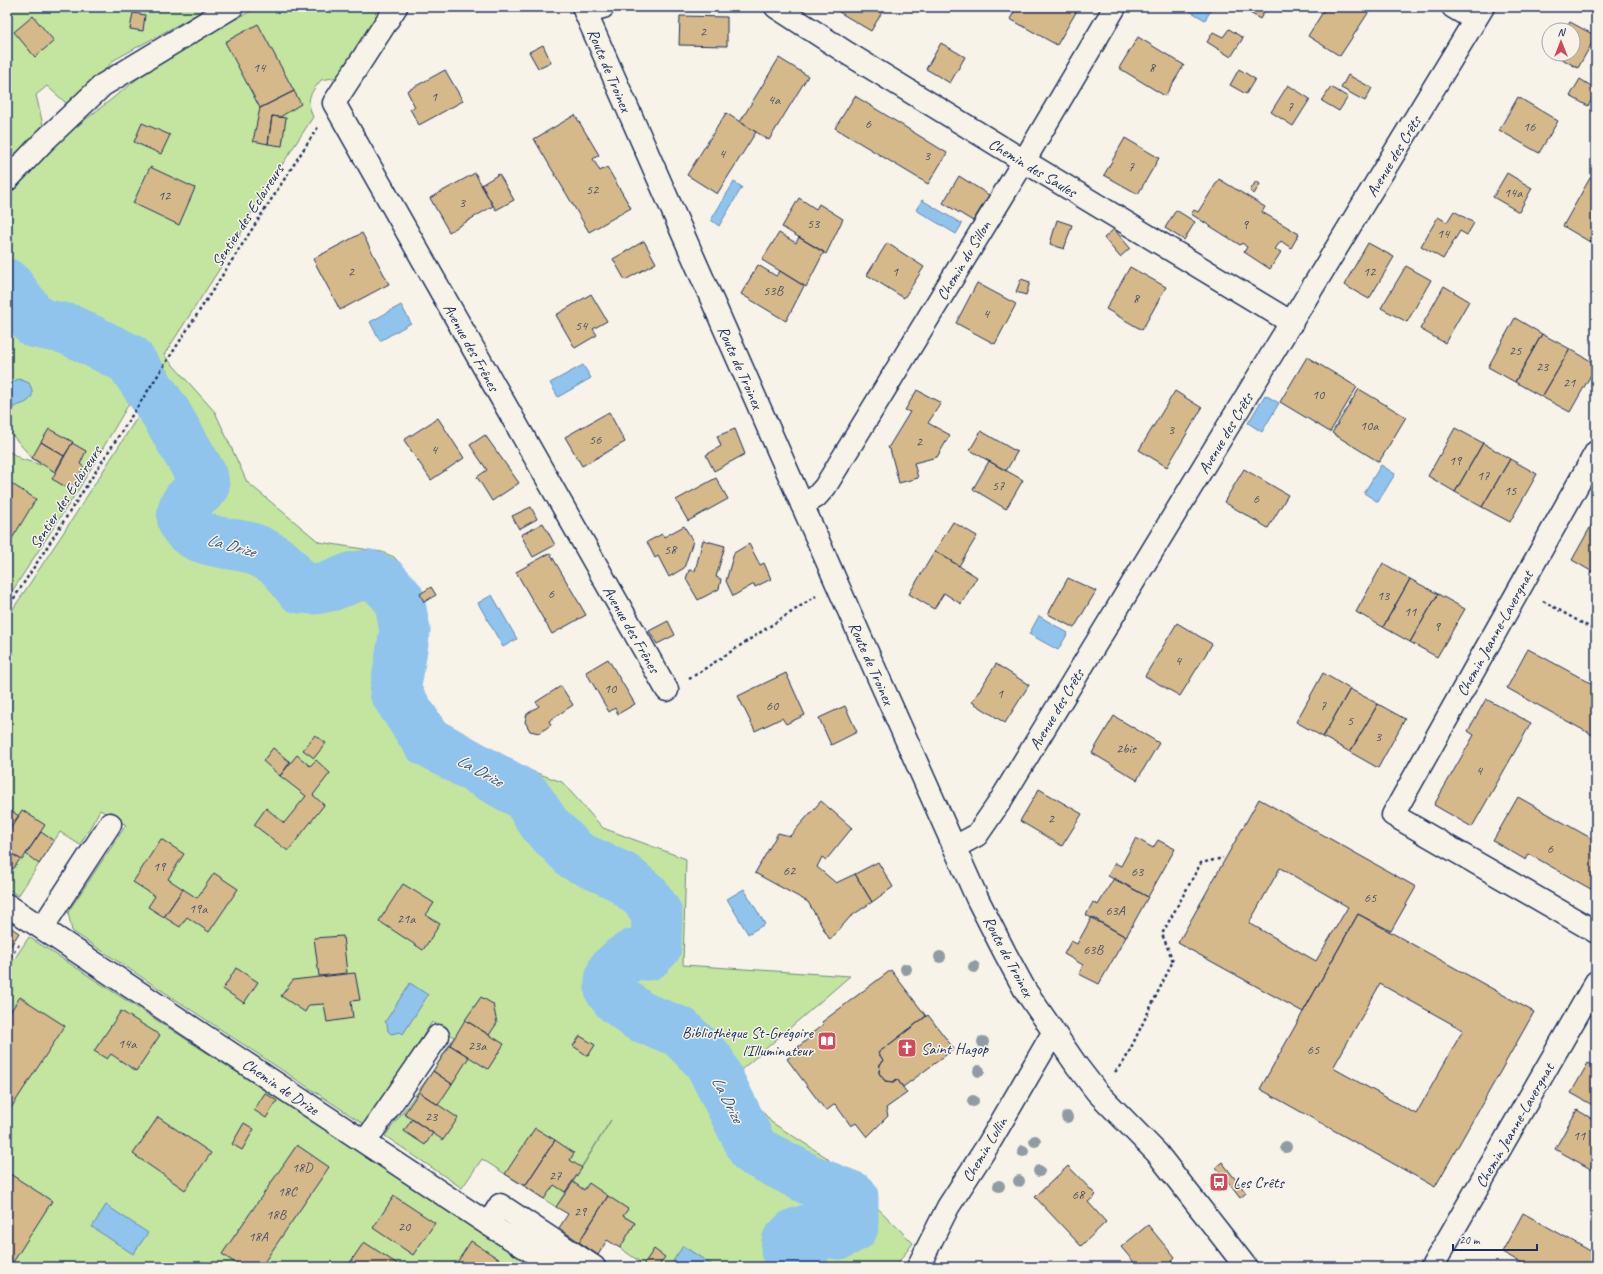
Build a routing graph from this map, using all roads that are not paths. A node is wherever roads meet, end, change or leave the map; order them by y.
1 (232, 7) edge
2 (396, 7) edge
3 (776, 7) edge
4 (1115, 7) edge
5 (1453, 7) edge
6 (590, 9) edge
7 (799, 13) edge
8 (1479, 14) edge
9 (1024, 161) junction
10 (7, 180) edge
11 (1292, 322) junction
12 (1596, 452) edge
13 (802, 505) junction
14 (667, 690) road end
15 (110, 824) dead end
16 (955, 847) junction
17 (7, 905) edge
18 (42, 928) junction
19 (1596, 932) edge
20 (1596, 982) edge
21 (1053, 1033) junction
22 (438, 1036) dead end
23 (365, 1142) junction
24 (488, 1224) junction
25 (556, 1267) edge
26 (594, 1267) edge
27 (918, 1267) edge
28 (1246, 1267) edge
29 (1432, 1267) edge

1 - 10 street
2 - 14 street, Avenue des Frênes
3 - 7 street, Chemin des Saules
4 - 9 street, Chemin du Sillon
5 - 8 street
6 - 13 street, Route de Troinex
7 - 9 street, Chemin des Saules
8 - 11 street, Avenue des Crêts
9 - 11 street, Chemin des Saules
9 - 13 street, Chemin du Sillon
11 - 16 street, Avenue des Crêts
12 - 19 street, Chemin Jeanne-Lavergnat
13 - 16 street, Route de Troinex
15 - 18 street
16 - 21 street, Route de Troinex
17 - 18 street, Chemin de Drize
18 - 23 street, Chemin de Drize
20 - 29 street, Chemin Jeanne-Lavergnat
21 - 27 street, Chemin Lullin
21 - 28 street, Route de Troinex
22 - 23 street
23 - 24 street, Chemin de Drize
24 - 25 street, Chemin de Drize
24 - 26 street

